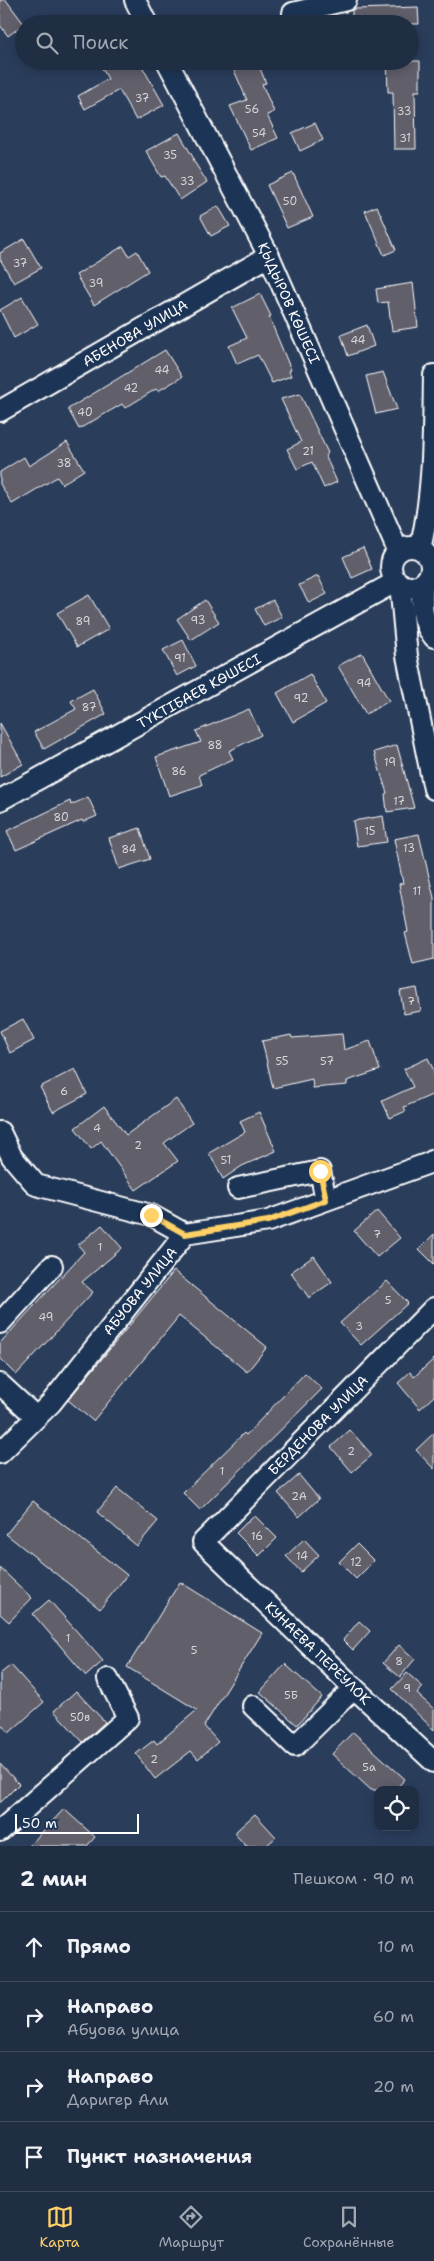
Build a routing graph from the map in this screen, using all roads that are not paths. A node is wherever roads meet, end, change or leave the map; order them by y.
1 (135, 0) edge
2 (346, 0) edge
3 (293, 13) dead end
4 (142, 15) edge
5 (172, 70) edge
6 (269, 256) junction
7 (434, 374) edge
8 (0, 411) edge
9 (398, 551) junction
10 (428, 555) edge
11 (399, 582) junction
12 (423, 583) junction
13 (434, 638) edge
14 (434, 645) edge
15 (407, 656) junction
16 (434, 789) edge
17 (0, 800) edge
18 (0, 1132) edge
19 (434, 1160) edge
20 (238, 1188) dead end
21 (326, 1200) junction
22 (185, 1234) junction
23 (52, 1266) dead end
24 (434, 1308) edge
25 (0, 1323) edge
26 (0, 1384) edge
27 (36, 1417) junction
28 (0, 1453) edge
29 (203, 1542) joint
30 (108, 1679) dead end
31 (354, 1688) junction
32 (253, 1706) dead end
33 (434, 1762) edge
34 (0, 1831) edge

1 - 4 street
2 - 3 street
5 - 6 street, ҚЫДЫРОВ КӨШЕСІ
6 - 8 street, АБЕНОВА УЛИЦА
6 - 9 street, ҚЫДЫРОВ КӨШЕСІ
7 - 10 street
9 - 10 street
9 - 11 street
10 - 12 street
11 - 12 street
11 - 15 street
11 - 17 street, ТҮКТІБАЕВ КӨШЕСІ
12 - 13 street
14 - 15 street
15 - 16 street
18 - 22 street
19 - 21 street, АБУОВА УЛИЦА
20 - 21 street
21 - 22 street, АБУОВА УЛИЦА
22 - 27 street, АБУОВА УЛИЦА
23 - 25 street
24 - 29 street, БЕРДЕНОВА УЛИЦА
26 - 27 street
27 - 28 street, АБУОВА УЛИЦА
29 - 31 street, КУНАЕВА ПЕРЕУЛОК
30 - 34 street
31 - 32 street
31 - 33 street, КУНАЕВА ПЕРЕУЛОК

